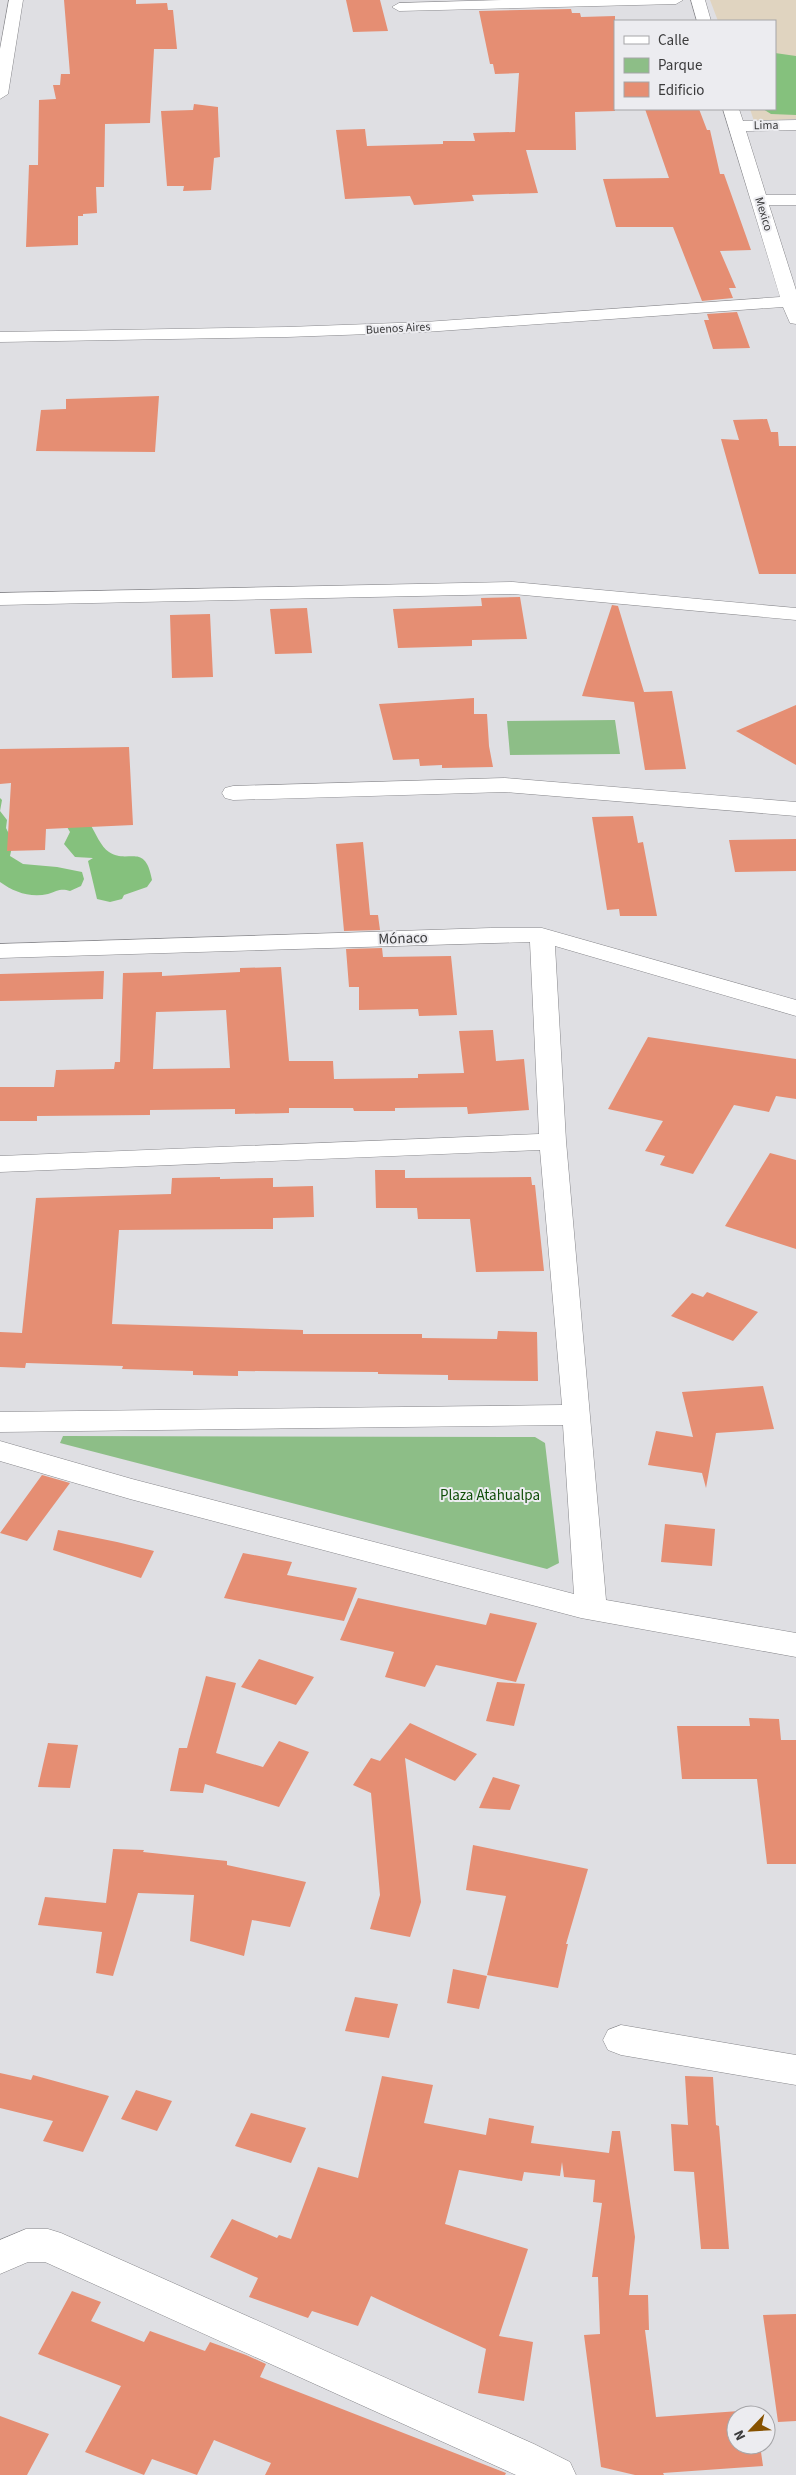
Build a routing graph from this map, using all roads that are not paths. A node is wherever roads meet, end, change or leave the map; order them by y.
1 (16, 0) edge
2 (676, 0) edge
3 (698, 0) edge
4 (399, 7) dead end
5 (704, 20) edge
6 (0, 94) edge
7 (731, 110) edge
8 (796, 125) edge
9 (736, 126) junction
10 (759, 200) junction
11 (796, 200) edge
12 (793, 301) edge
13 (796, 320) edge
14 (0, 336) edge
15 (0, 600) edge
16 (796, 614) edge
17 (233, 793) dead end
18 (796, 809) edge
19 (542, 935) junction
20 (0, 951) edge
21 (796, 1008) edge
22 (553, 1141) junction
23 (0, 1164) edge
24 (577, 1414) junction
25 (0, 1422) edge
26 (0, 1452) edge
27 (591, 1608) junction
28 (796, 1645) edge
29 (621, 2040) dead end
30 (796, 2070) edge
31 (0, 2257) edge
32 (556, 2475) edge

1 - 6 street
2 - 4 street
3 - 5 street
7 - 9 street, Mexico
8 - 9 street, Lima
9 - 10 street, Mexico
10 - 11 street
10 - 12 street, Mexico
12 - 13 street, Mexico
12 - 14 street, Buenos Aires
15 - 16 street
17 - 18 street
19 - 20 street, Mónaco
19 - 21 street, Mónaco
19 - 22 street
22 - 23 street
22 - 24 street
24 - 25 street
24 - 27 street
26 - 27 street
27 - 28 street
29 - 30 street
31 - 32 street

